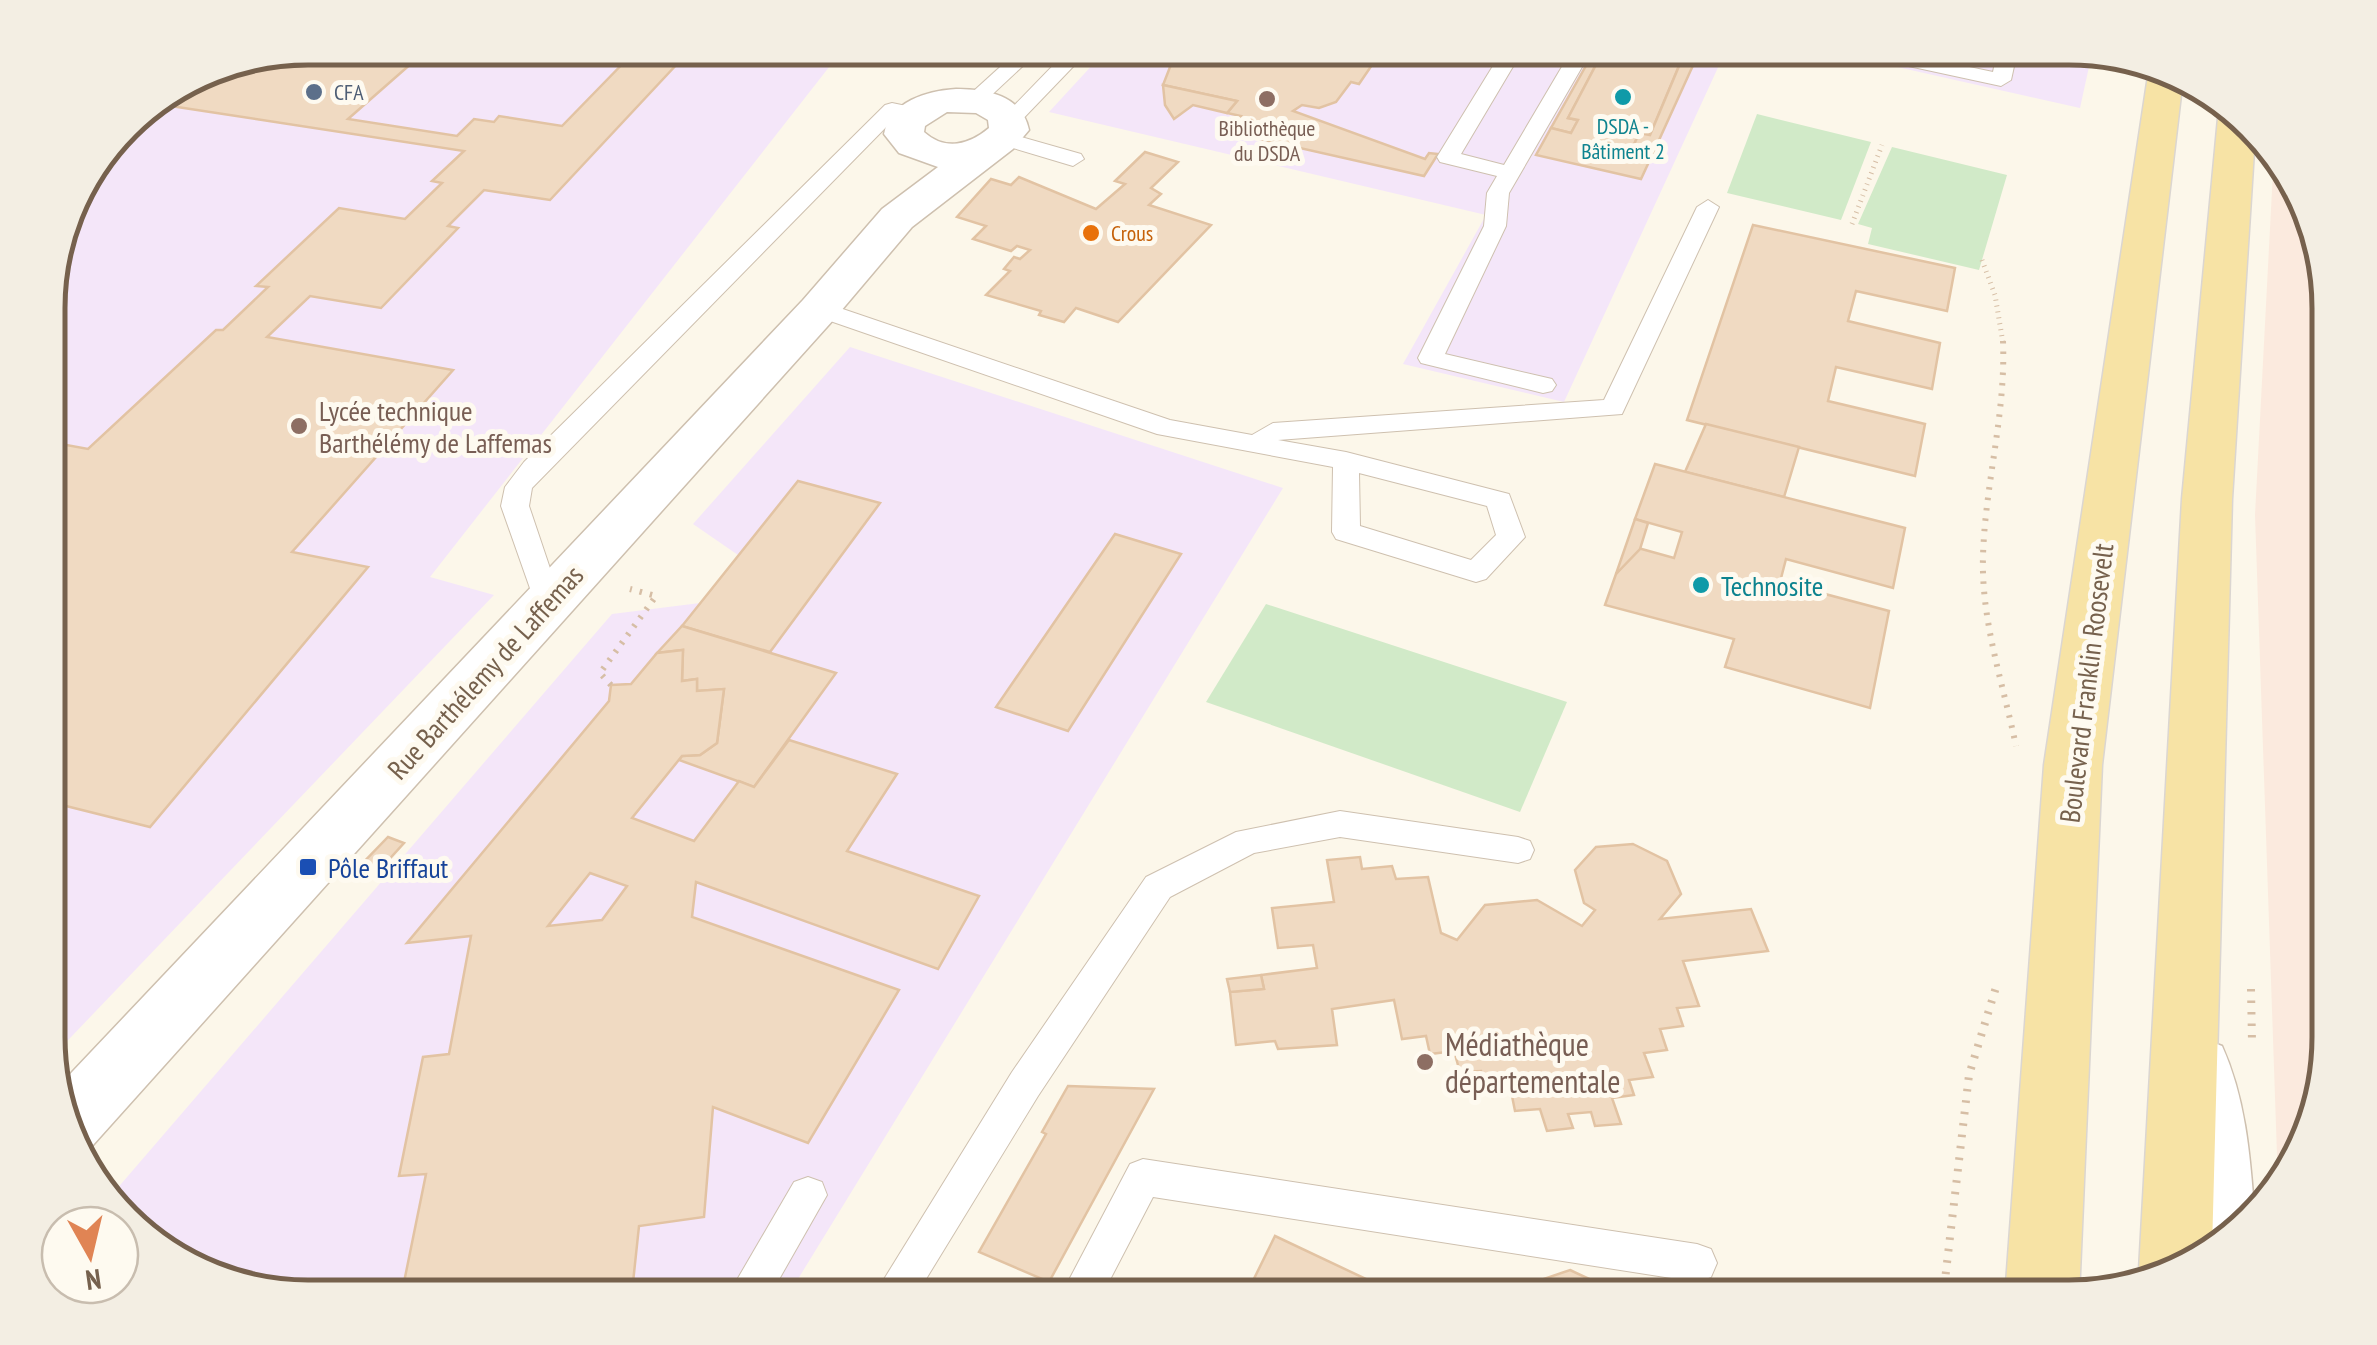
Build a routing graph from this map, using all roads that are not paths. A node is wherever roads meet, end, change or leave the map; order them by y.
1 (1013, 65) edge
2 (1066, 65) edge
3 (1504, 65) edge
4 (1574, 65) edge
5 (1931, 65) edge
6 (2004, 65) edge
7 (2164, 84) edge
8 (974, 101) junction
9 (919, 132) junction
10 (2236, 132) edge
11 (1001, 136) junction
12 (1073, 159) dead end
13 (1510, 174) junction
14 (1708, 207) dead end
15 (897, 218) junction
16 (819, 309) junction
17 (1543, 384) dead end
18 (1252, 444) junction
19 (1346, 461) junction
20 (548, 604) junction
21 (1518, 850) dead end
22 (2186, 1015) junction
23 (78, 1114) edge
24 (808, 1195) dead end
25 (2219, 1228) edge
26 (2176, 1255) edge
27 (1697, 1262) dead end
28 (2043, 1279) edge
29 (758, 1280) edge
30 (904, 1280) edge
31 (1089, 1280) edge

1 - 8 lane
2 - 11 lane, Rue Barthélemy de Laffemas
3 - 13 lane
4 - 13 lane
5 - 6 lane
7 - 28 main road, Boulevard Franklin Roosevelt
8 - 9 street
8 - 11 street
9 - 11 street
9 - 15 street, Rue Barthélemy de Laffemas
9 - 20 lane
10 - 22 main road
11 - 12 lane
11 - 15 street, Rue Barthélemy de Laffemas
13 - 17 lane
14 - 18 lane
15 - 16 street, Rue Barthélemy de Laffemas
16 - 18 lane
16 - 20 street, Rue Barthélemy de Laffemas
18 - 19 lane
19 - 19 lane
20 - 23 street, Rue Barthélemy de Laffemas
21 - 30 lane
22 - 25 street
22 - 26 main road
24 - 29 lane
27 - 31 lane

